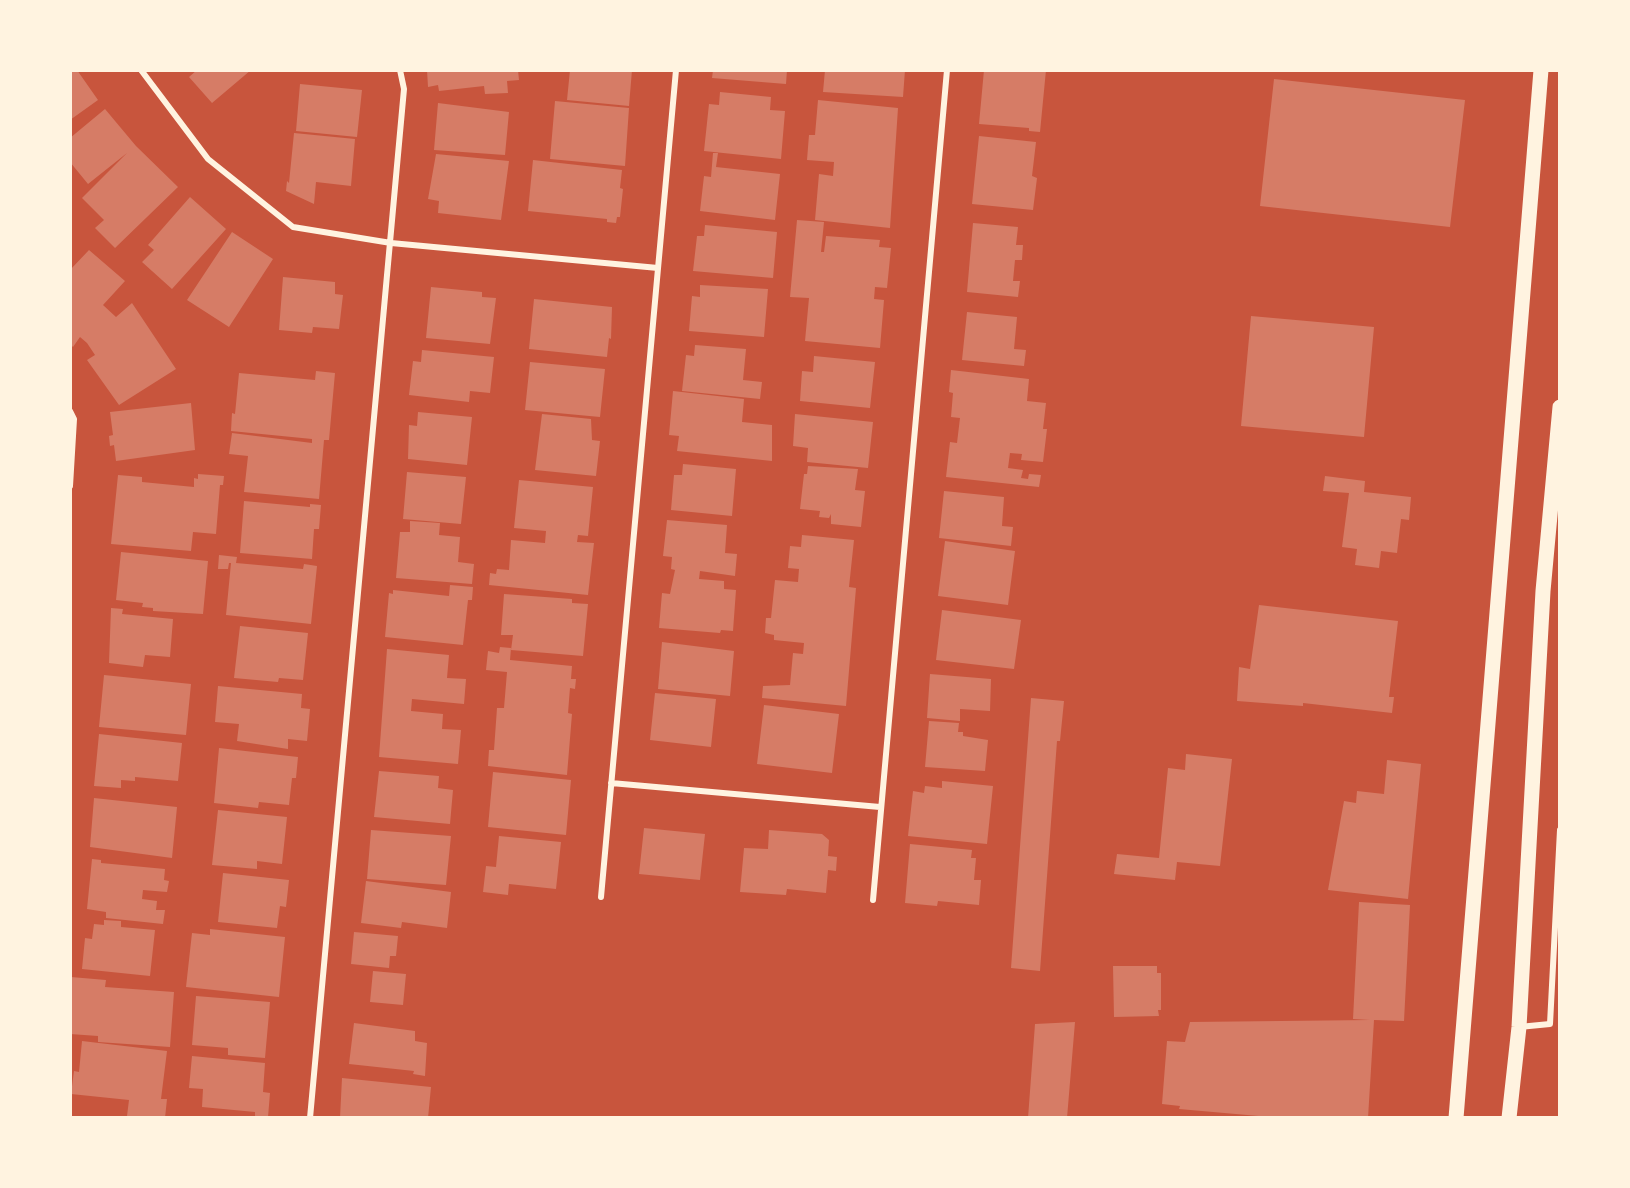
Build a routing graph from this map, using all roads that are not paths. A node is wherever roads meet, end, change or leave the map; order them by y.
1 (141, 70) edge
2 (400, 70) edge
3 (676, 70) edge
4 (947, 70) edge
5 (1541, 70) edge
6 (391, 243) junction
7 (658, 268) junction
8 (1560, 407) edge
9 (70, 411) edge
10 (70, 486) edge
11 (611, 783) junction
12 (880, 807) junction
13 (1560, 830) edge
14 (601, 897) dead end
15 (873, 900) dead end
16 (1519, 1027) junction
17 (310, 1118) edge
18 (1456, 1118) edge
19 (1509, 1118) edge

1 - 6 street
2 - 6 street
3 - 7 street
4 - 12 street
5 - 18 main road
6 - 7 street
6 - 17 street
7 - 11 street
8 - 16 main road
9 - 10 street
11 - 12 street
11 - 14 street
12 - 15 street
13 - 16 street
16 - 19 main road

